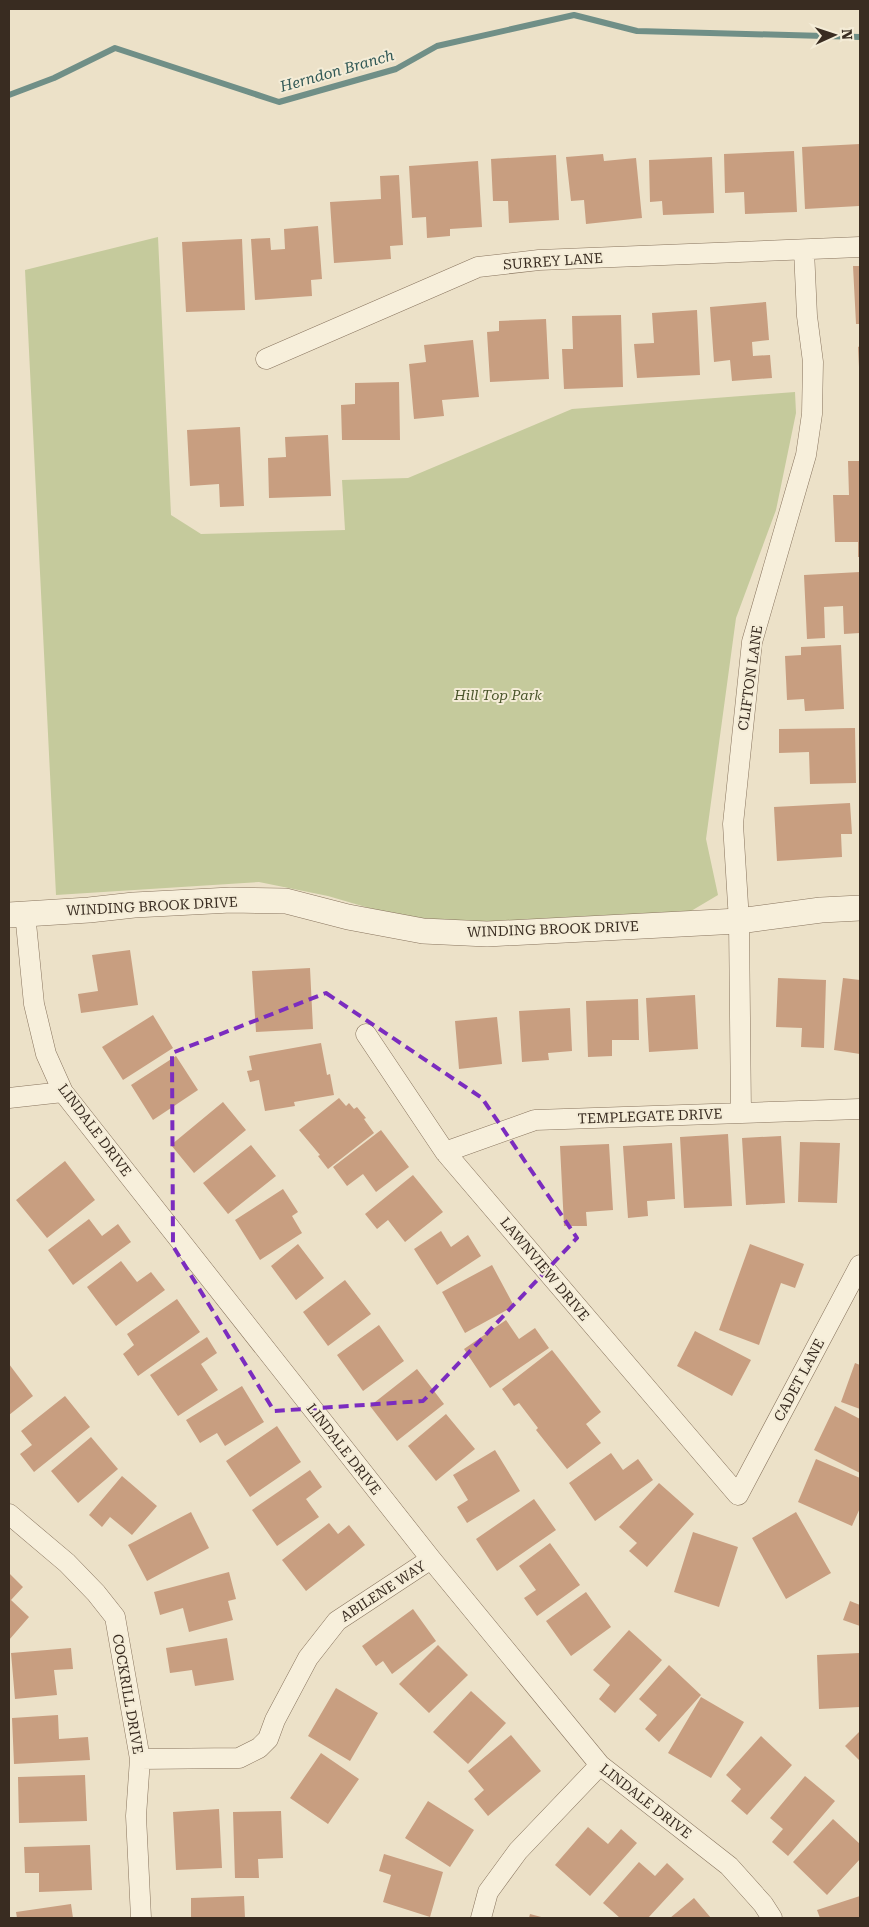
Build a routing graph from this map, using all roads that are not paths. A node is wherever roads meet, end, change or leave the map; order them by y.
1 (860, 247) edge
2 (804, 250) junction
3 (266, 359) dead end
4 (860, 908) edge
5 (17, 914) edge
6 (739, 921) junction
7 (366, 1034) dead end
8 (63, 1092) junction
9 (9, 1098) edge
10 (860, 1109) edge
11 (741, 1113) junction
12 (446, 1152) junction
13 (860, 1265) edge
14 (738, 1495) joint
15 (9, 1514) edge
16 (431, 1559) junction
17 (140, 1758) junction
18 (600, 1766) junction
19 (141, 1918) edge
20 (481, 1918) edge
21 (772, 1918) edge

1 - 2 street, SURREY LANE
2 - 3 street, SURREY LANE
2 - 6 street, CLIFTON LANE
4 - 6 street, WINDING BROOK DRIVE
5 - 6 street, WINDING BROOK DRIVE
5 - 8 street, LINDALE DRIVE
6 - 11 street, CLIFTON LANE
7 - 12 street, LAWNVIEW DRIVE
8 - 9 street
8 - 16 street, LINDALE DRIVE
10 - 11 street, TEMPLEGATE DRIVE
11 - 12 street, TEMPLEGATE DRIVE
12 - 14 street, LAWNVIEW DRIVE
13 - 14 street, CADET LANE
15 - 17 street, COCKRILL DRIVE
16 - 17 street, ABILENE WAY
16 - 18 street, LINDALE DRIVE
17 - 19 street, COCKRILL DRIVE
18 - 20 street
18 - 21 street, LINDALE DRIVE

